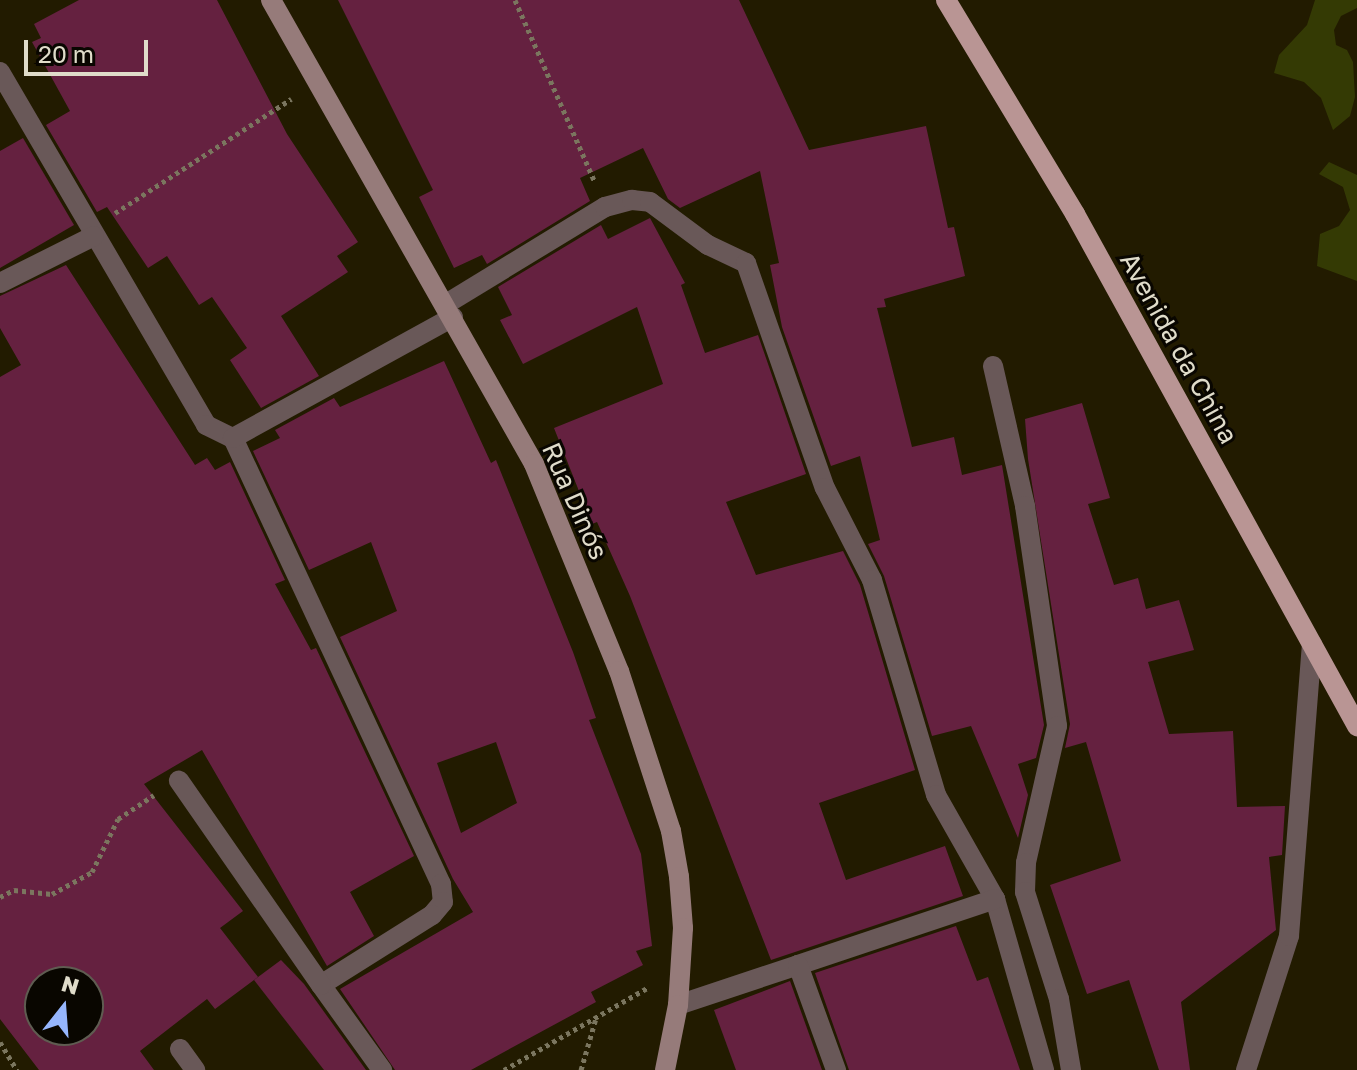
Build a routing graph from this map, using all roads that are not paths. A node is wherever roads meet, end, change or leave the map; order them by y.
1 (271, 0) edge
2 (946, 0) edge
3 (0, 72) edge
4 (92, 232) junction
5 (0, 283) edge
6 (450, 311) junction
7 (993, 366) dead end
8 (233, 438) junction
9 (1312, 644) junction
10 (1357, 726) edge
11 (179, 781) road end
12 (995, 899) junction
13 (798, 965) junction
14 (321, 985) junction
15 (678, 1005) junction
16 (180, 1049) dead end
17 (668, 1066) edge
18 (195, 1070) edge
19 (382, 1070) edge
20 (836, 1070) edge
21 (1044, 1070) edge
22 (1071, 1070) edge
23 (1246, 1070) edge

1 - 6 street, Rua Dinós
2 - 9 main road, Avenida da China
3 - 4 street
4 - 5 street
4 - 8 street
6 - 8 street
6 - 12 street
6 - 15 street, Rua Dinós
7 - 22 street
8 - 14 street
9 - 10 main road, Avenida da China
9 - 23 street
11 - 14 street
12 - 13 street
12 - 21 street
13 - 15 street
13 - 20 street
14 - 19 street
15 - 17 street, Rua Dinós
16 - 18 street

